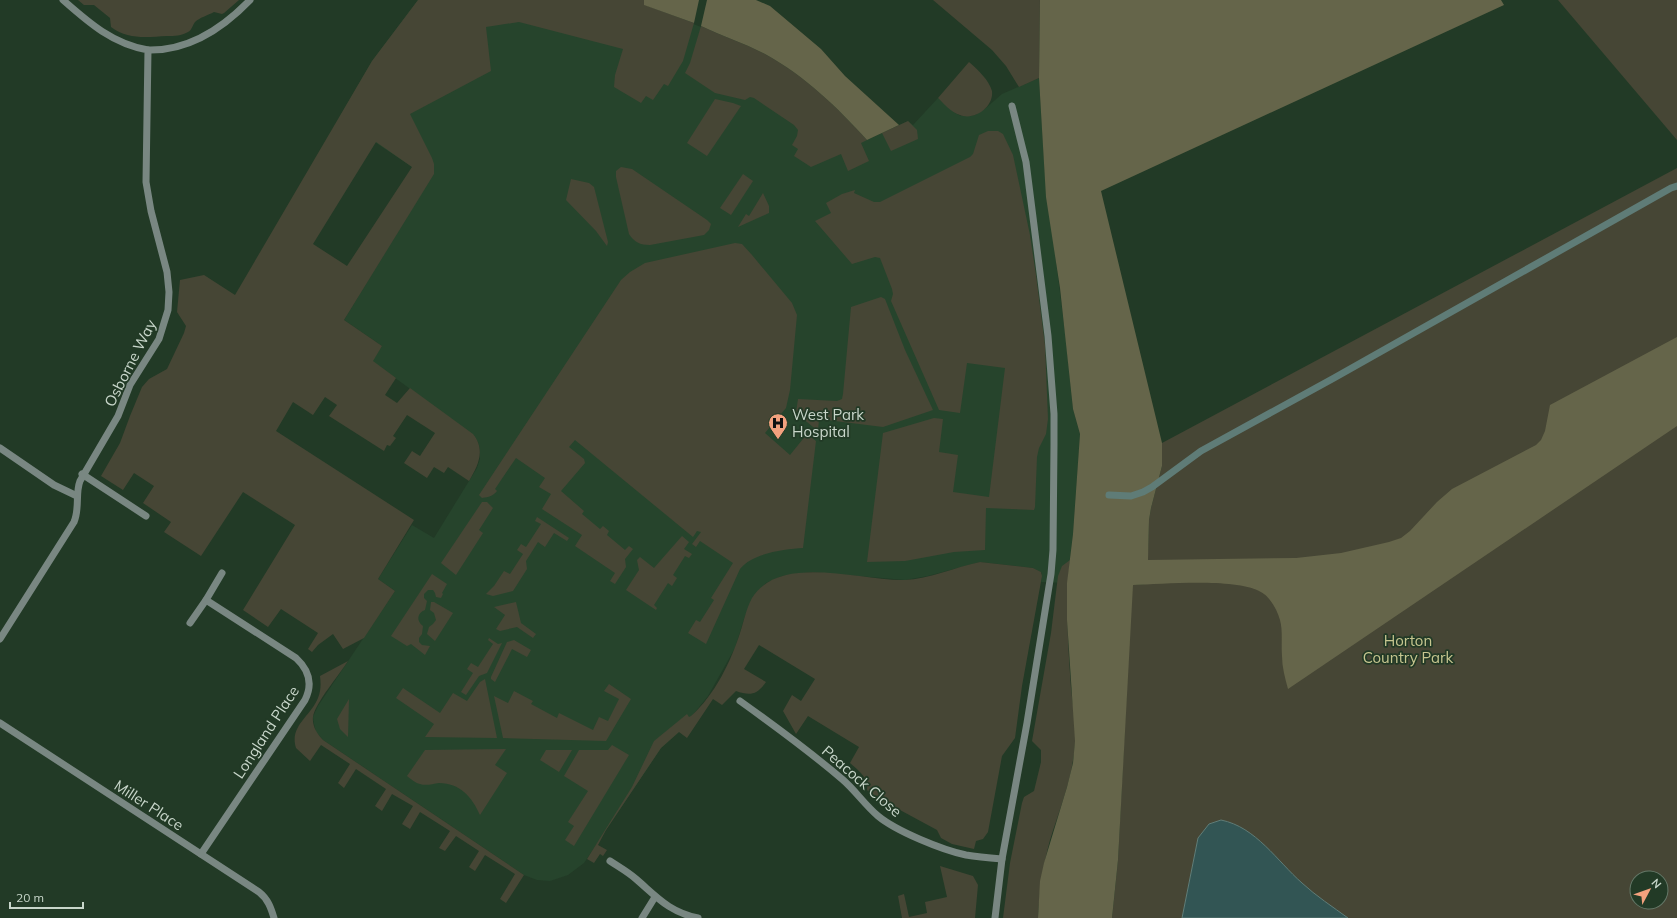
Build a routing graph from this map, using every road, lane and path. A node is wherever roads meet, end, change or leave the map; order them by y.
1 (63, 0) edge
2 (250, 0) edge
3 (148, 50) junction
4 (1012, 106) dead end
5 (0, 448) edge
6 (82, 474) junction
7 (77, 496) junction
8 (146, 516) dead end
9 (222, 573) dead end
10 (206, 600) junction
11 (190, 624) dead end
12 (0, 639) edge
13 (740, 701) dead end
14 (0, 723) edge
15 (201, 854) junction
16 (1002, 859) junction
17 (610, 861) dead end
18 (655, 897) junction
19 (274, 918) edge
20 (642, 918) edge
21 (698, 918) edge
22 (996, 918) edge

1 - 3 street
2 - 3 street
3 - 6 street, Osborne Way
4 - 16 street
5 - 7 street
6 - 7 street, Osborne Way
6 - 8 street
7 - 12 street, Osborne Way
9 - 10 street
10 - 11 street
10 - 15 street, Longland Place
13 - 16 street, Peacock Close
14 - 15 street, Miller Place
15 - 19 street, Miller Place
16 - 22 street
17 - 18 street
18 - 20 street
18 - 21 street

